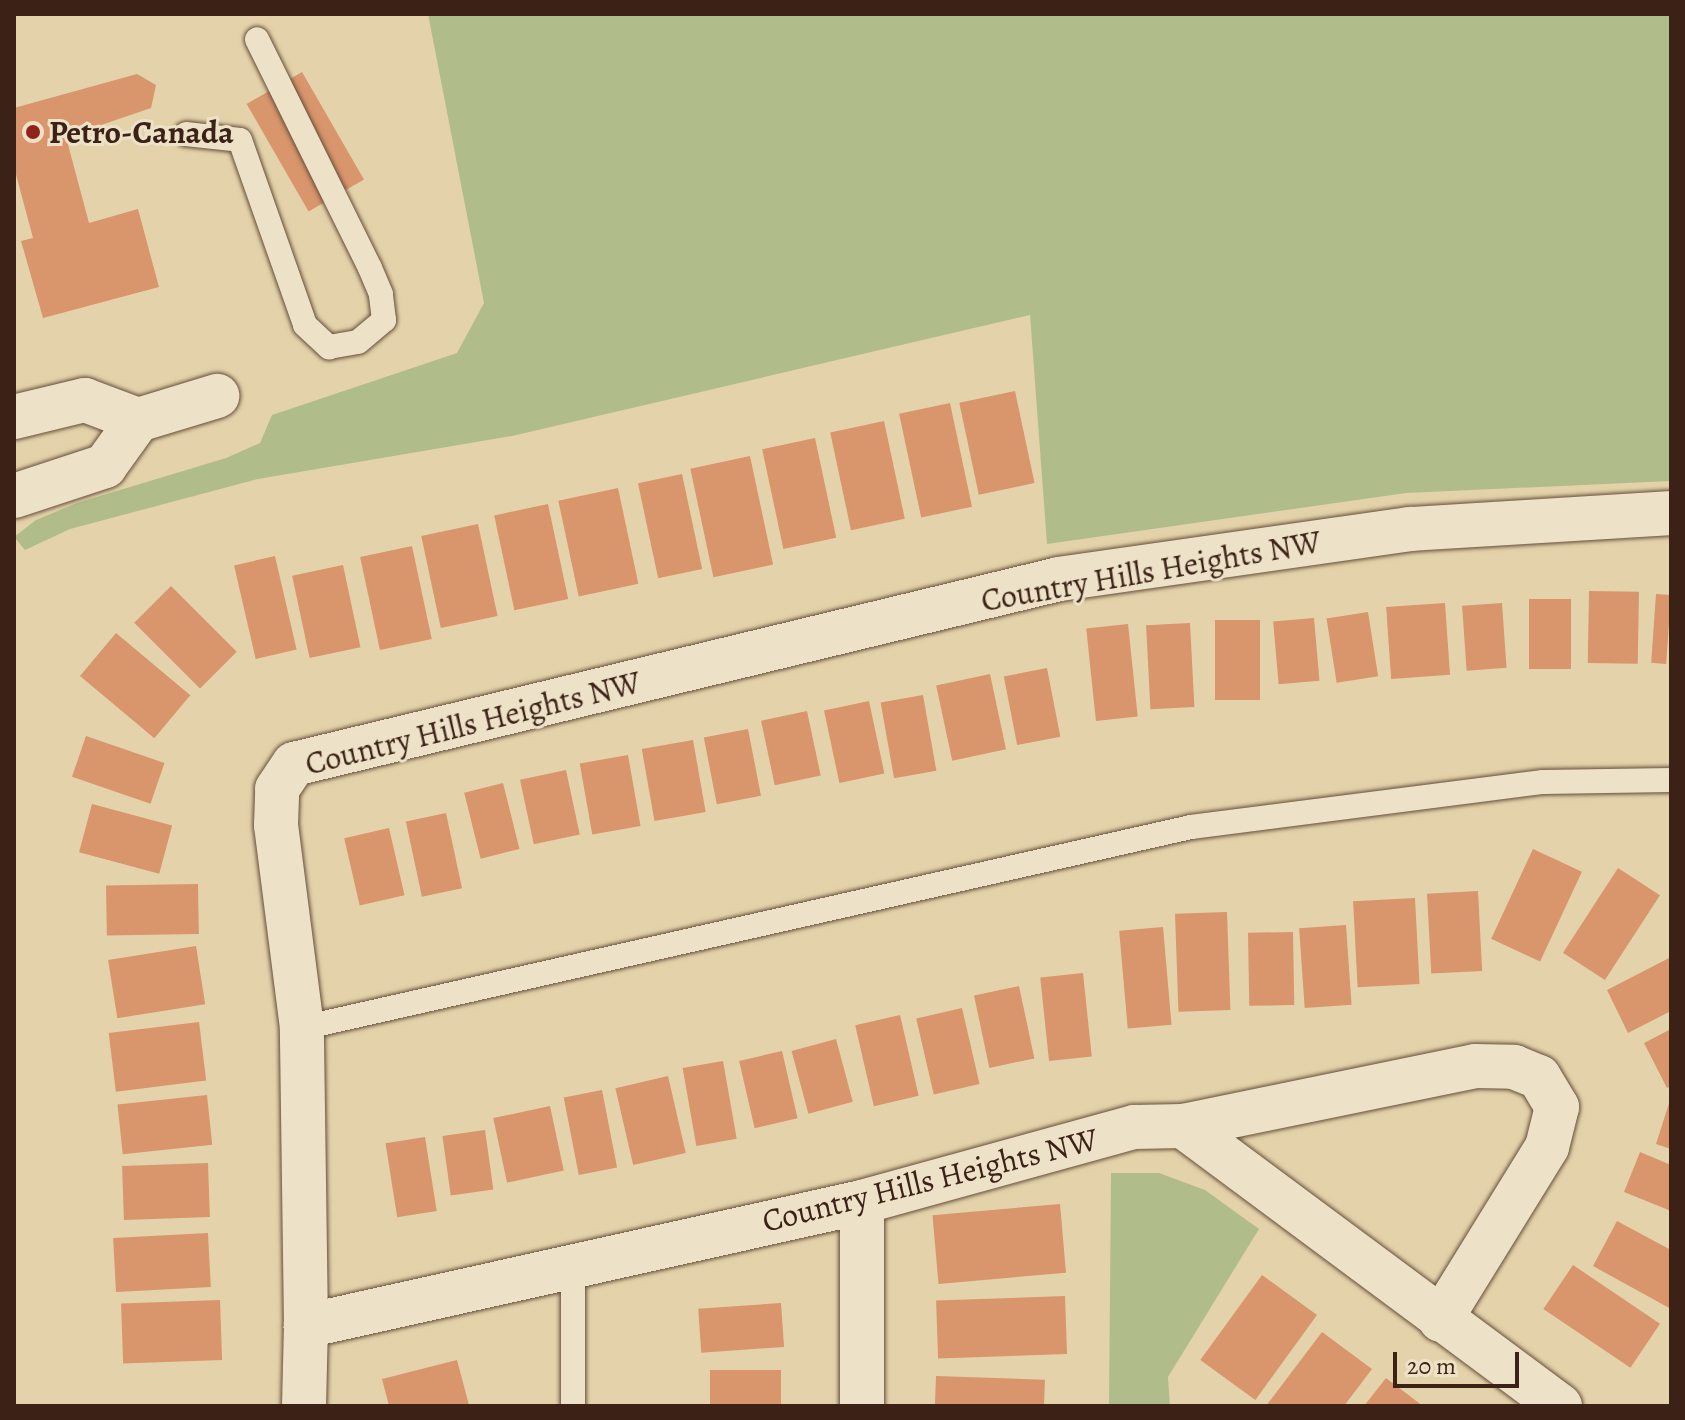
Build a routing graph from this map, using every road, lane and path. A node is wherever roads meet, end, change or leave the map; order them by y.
1 (257, 39) dead end
2 (186, 134) dead end
3 (217, 396) dead end
4 (14, 417) edge
5 (138, 420) junction
6 (14, 496) edge
7 (1671, 513) edge
8 (1671, 780) edge
9 (302, 1028) junction
10 (1183, 1126) junction
11 (862, 1202) junction
12 (573, 1266) junction
13 (1440, 1320) junction
14 (306, 1326) junction
15 (304, 1406) edge
16 (573, 1406) edge
17 (862, 1406) edge
18 (1560, 1406) edge

1 - 2 lane
3 - 5 street
4 - 5 street
5 - 6 street
7 - 9 street, Country Hills Heights NW
8 - 9 lane
9 - 14 street, Country Hills Heights NW
10 - 11 street, Country Hills Heights NW
10 - 13 street
10 - 13 street, Country Hills Heights NW
11 - 12 street, Country Hills Heights NW
11 - 17 street
12 - 14 street, Country Hills Heights NW
12 - 16 lane
13 - 18 street
14 - 15 street

